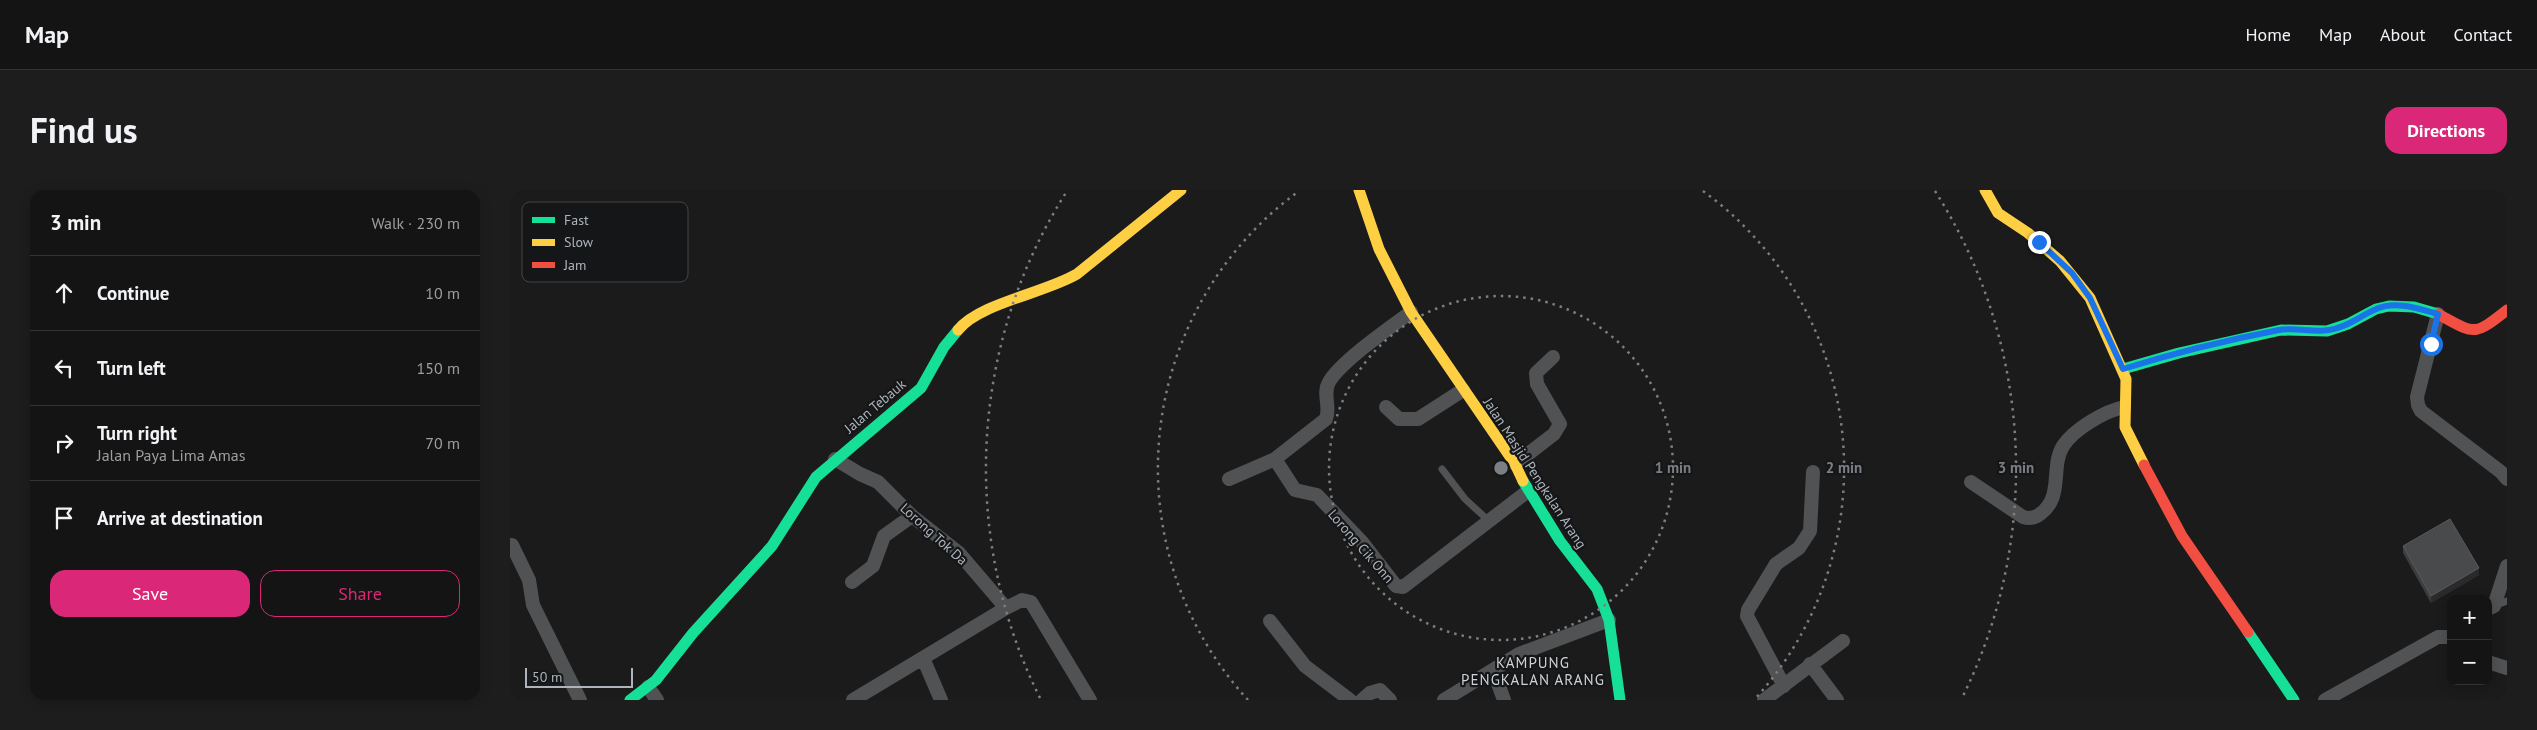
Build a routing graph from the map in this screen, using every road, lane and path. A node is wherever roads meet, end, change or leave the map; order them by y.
1 (1181, 190) edge
2 (1359, 190) edge
3 (1985, 190) edge
4 (2507, 310) edge
5 (1411, 312) junction
6 (2438, 314) junction
7 (1553, 357) dead end
8 (2123, 369) junction
9 (1463, 390) junction
10 (1386, 407) dead end
11 (2124, 407) junction
12 (835, 459) junction
13 (1275, 459) junction
14 (1516, 464) junction
15 (1442, 469) dead end
16 (1813, 472) dead end
17 (1230, 479) dead end
18 (2507, 479) edge
19 (1971, 482) dead end
20 (1528, 491) junction
21 (912, 516) junction
22 (1489, 521) junction
23 (512, 545) dead end
24 (2507, 566) edge
25 (852, 582) dead end
26 (2496, 606) edge
27 (1006, 608) junction
28 (1609, 620) junction
29 (1270, 621) dead end
30 (2447, 635) edge
31 (1842, 641) dead end
32 (924, 658) junction
33 (2492, 663) edge
34 (1810, 664) junction
35 (2507, 668) edge
36 (1493, 670) junction
37 (1784, 686) junction
38 (648, 687) junction
39 (580, 700) edge
40 (630, 700) edge
41 (657, 700) edge
42 (853, 700) edge
43 (941, 700) edge
44 (1090, 700) edge
45 (1350, 700) edge
46 (1362, 700) edge
47 (1390, 700) edge
48 (1444, 700) edge
49 (1504, 700) edge
50 (1620, 700) edge
51 (1764, 700) edge
52 (1838, 700) edge
53 (2294, 700) edge
54 (2325, 700) edge

1 - 12 street, Jalan Tebauk
2 - 5 street, Jalan Masjid Pengkalan Arang
3 - 8 street
4 - 6 street
5 - 9 street, Jalan Masjid Pengkalan Arang
5 - 13 street
6 - 8 street
6 - 18 street
7 - 14 street
8 - 11 street
9 - 10 street
9 - 14 street, Jalan Masjid Pengkalan Arang
11 - 19 street
11 - 53 street
12 - 21 street, Lorong Tok Da
12 - 38 street, Jalan Tebauk
13 - 17 street
13 - 22 street, Lorong Cik Onn
14 - 20 street, Jalan Masjid Pengkalan Arang
15 - 22 lane
16 - 37 street
20 - 22 street, Lorong Cik Onn
20 - 28 street, Jalan Masjid Pengkalan Arang
21 - 25 street
21 - 27 street, Lorong Tok Da
23 - 39 street
24 - 26 street
27 - 32 street
27 - 44 street
28 - 36 street
28 - 50 street, Jalan Masjid Pengkalan Arang
29 - 45 street
30 - 54 street
31 - 34 street
32 - 42 street
32 - 43 street
33 - 35 street
34 - 37 street
34 - 52 street
36 - 48 street
36 - 49 street
37 - 51 street
38 - 40 street, Jalan Tebauk
38 - 41 street
46 - 47 street

